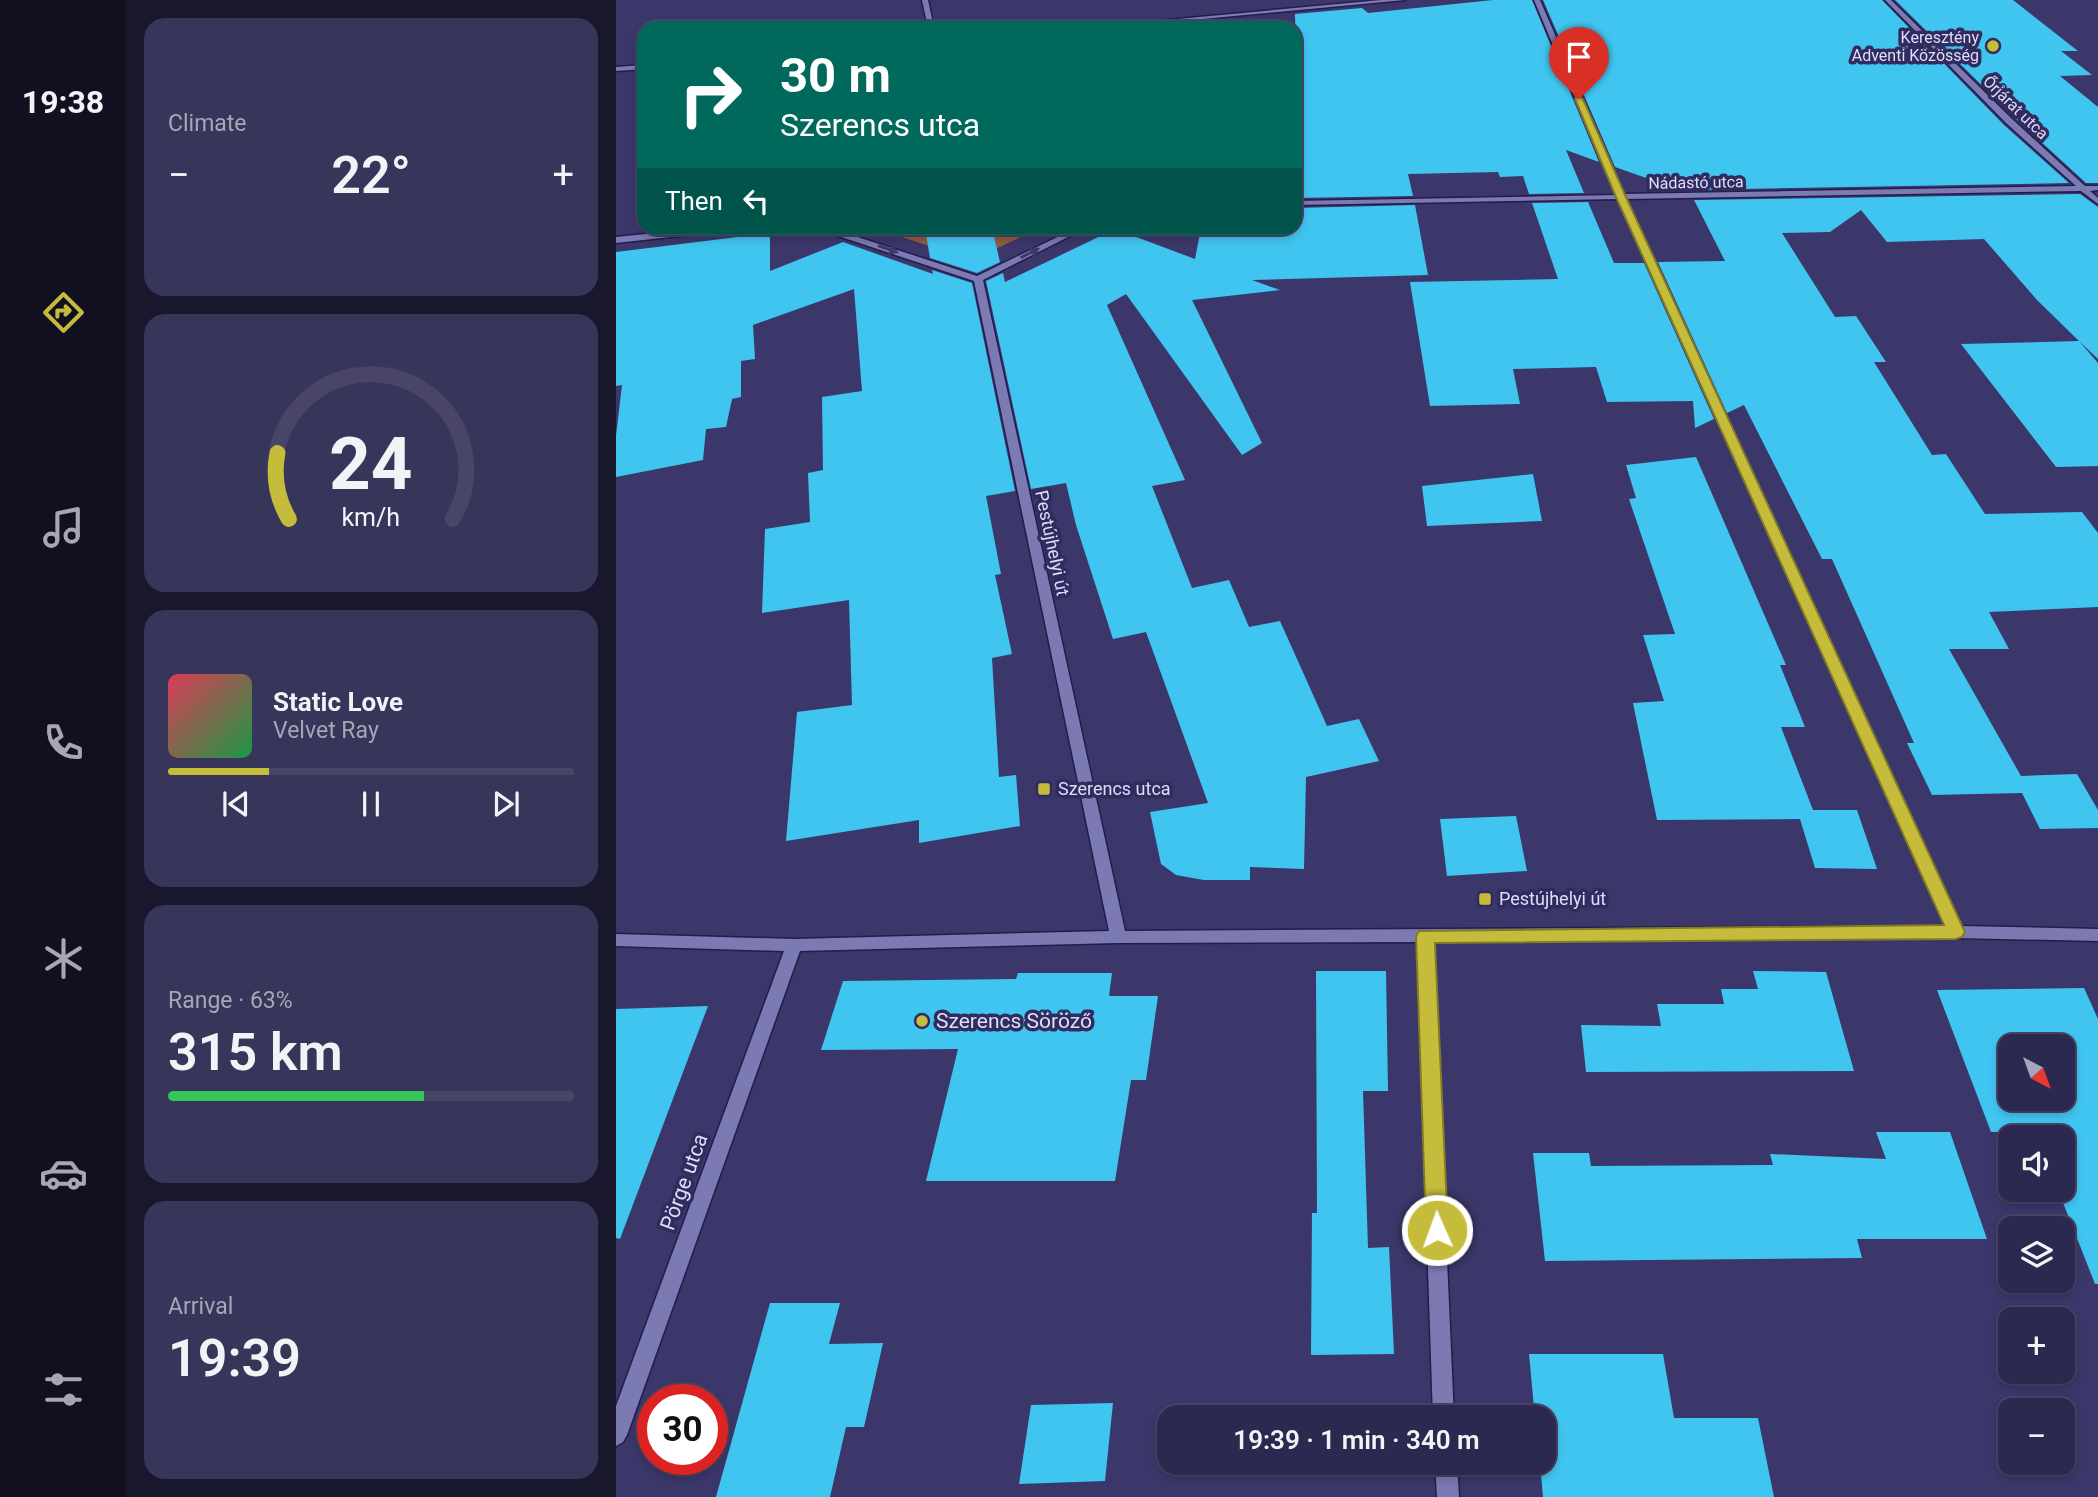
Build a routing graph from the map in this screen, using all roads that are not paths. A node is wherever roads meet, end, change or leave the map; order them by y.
1 (925, 0) edge
2 (1402, 0) edge
3 (1536, 0) edge
4 (1888, 0) edge
5 (930, 21) edge
6 (1164, 21) edge
7 (637, 68) edge
8 (616, 69) edge
9 (2082, 188) junction
10 (2098, 188) edge
11 (1621, 197) junction
12 (2098, 202) edge
13 (1302, 203) edge
14 (661, 235) edge
15 (844, 235) edge
16 (1068, 235) edge
17 (616, 240) edge
18 (978, 279) junction
19 (1956, 932) junction
20 (2098, 935) edge
21 (1425, 936) junction
22 (1118, 937) junction
23 (616, 940) edge
24 (794, 946) junction
25 (1443, 1405) edge
26 (616, 1435) edge
27 (1447, 1475) edge
28 (1448, 1497) edge

1 - 5 street
2 - 6 street
3 - 11 street
4 - 9 street, Őrjárat utca
7 - 8 street
9 - 10 street, Nádastó utca
9 - 11 street, Nádastó utca
9 - 12 street, Őrjárat utca
11 - 13 street, Nádastó utca
11 - 19 street
14 - 17 street
15 -> 18 street
18 -> 16 street
18 - 22 street, Pestújhelyi út
19 - 20 street
19 - 21 street
21 - 22 street
21 - 25 street
22 - 24 street
23 - 24 street
24 - 26 street, Pörge utca
27 - 28 street

